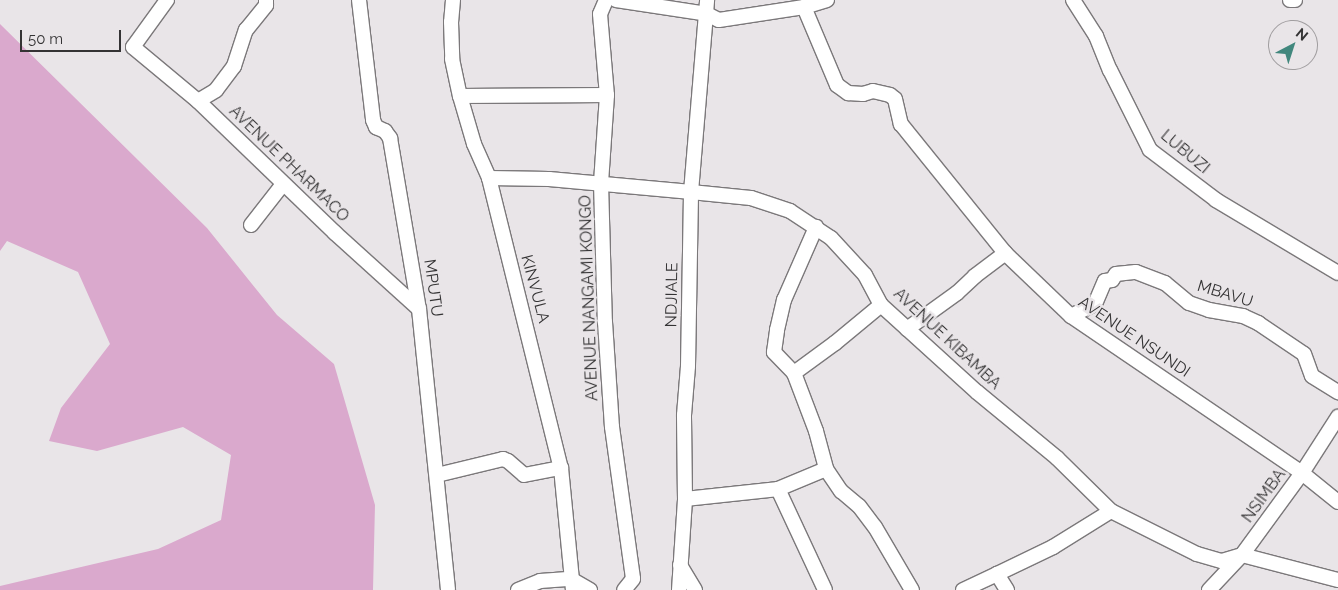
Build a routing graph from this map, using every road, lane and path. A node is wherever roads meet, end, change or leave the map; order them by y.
1 (167, 0) edge
2 (266, 0) edge
3 (359, 0) edge
4 (453, 0) edge
5 (606, 0) edge
6 (616, 0) edge
7 (826, 0) edge
8 (1073, 0) edge
9 (1290, 0) edge
10 (1295, 0) edge
11 (707, 7) edge
12 (804, 7) junction
13 (607, 95) junction
14 (460, 96) junction
15 (198, 101) junction
16 (489, 178) junction
17 (602, 183) junction
18 (283, 184) junction
19 (691, 192) junction
20 (251, 224) dead end
21 (816, 227) junction
22 (1005, 253) junction
23 (1338, 273) edge
24 (881, 305) junction
25 (419, 309) junction
26 (1071, 316) junction
27 (907, 329) junction
28 (794, 373) junction
29 (1338, 392) edge
30 (1338, 417) edge
31 (561, 468) junction
32 (826, 469) junction
33 (1302, 473) junction
34 (437, 475) junction
35 (778, 490) junction
36 (685, 499) junction
37 (1338, 502) edge
38 (1111, 511) junction
39 (1242, 555) junction
40 (680, 564) junction
41 (997, 574) junction
42 (1338, 580) edge
43 (572, 584) edge
44 (448, 590) edge
45 (518, 590) edge
46 (590, 590) edge
47 (624, 590) edge
48 (679, 590) edge
49 (695, 590) edge
50 (825, 590) edge
51 (912, 590) edge
52 (962, 590) edge
53 (1007, 590) edge
54 (1209, 590) edge

1 - 15 street, AVENUE PHARMACO
2 - 15 street
3 - 25 street, MPUTU
4 - 14 street, KINVULA
5 - 13 street, AVENUE NANGAMI KONGO
6 - 11 street
7 - 12 street
8 - 23 street, LUBUZI
9 - 10 street
11 - 12 street
11 - 19 street, NDJIALE
12 - 22 street, AVENUE NSUNDI
13 - 14 street
13 - 17 street, AVENUE NANGAMI KONGO
14 - 16 street, KINVULA
15 - 18 street, AVENUE PHARMACO
16 - 17 street, AVENUE KIBAMBA
16 - 31 street, KINVULA
17 - 19 street, AVENUE KIBAMBA
17 - 47 street, AVENUE NANGAMI KONGO
18 - 20 street
18 - 25 street, AVENUE PHARMACO
19 - 21 street, AVENUE KIBAMBA
19 - 36 street, NDJIALE
21 - 24 street, AVENUE KIBAMBA
21 - 28 street
22 - 26 street, AVENUE NSUNDI
22 - 27 street
24 - 27 street, AVENUE KIBAMBA
24 - 28 street
25 - 34 street, MPUTU
26 - 29 street, MBAVU
26 - 33 street, AVENUE NSUNDI
27 - 38 street, AVENUE KIBAMBA
28 - 32 street
30 - 33 street, NSIMBA
31 - 34 street
31 - 43 street, KINVULA
32 - 35 street
32 - 51 street
33 - 37 street, AVENUE NSUNDI
33 - 39 street, NSIMBA
34 - 44 street, MPUTU
35 - 36 street
35 - 50 street
36 - 40 street, NDJIALE
38 - 39 street, AVENUE KIBAMBA
38 - 41 street
39 - 42 street, AVENUE KIBAMBA
39 - 54 street, NSIMBA
40 - 48 street, NDJIALE
40 - 49 street
41 - 52 street
41 - 53 street
43 - 45 street
43 - 46 street

